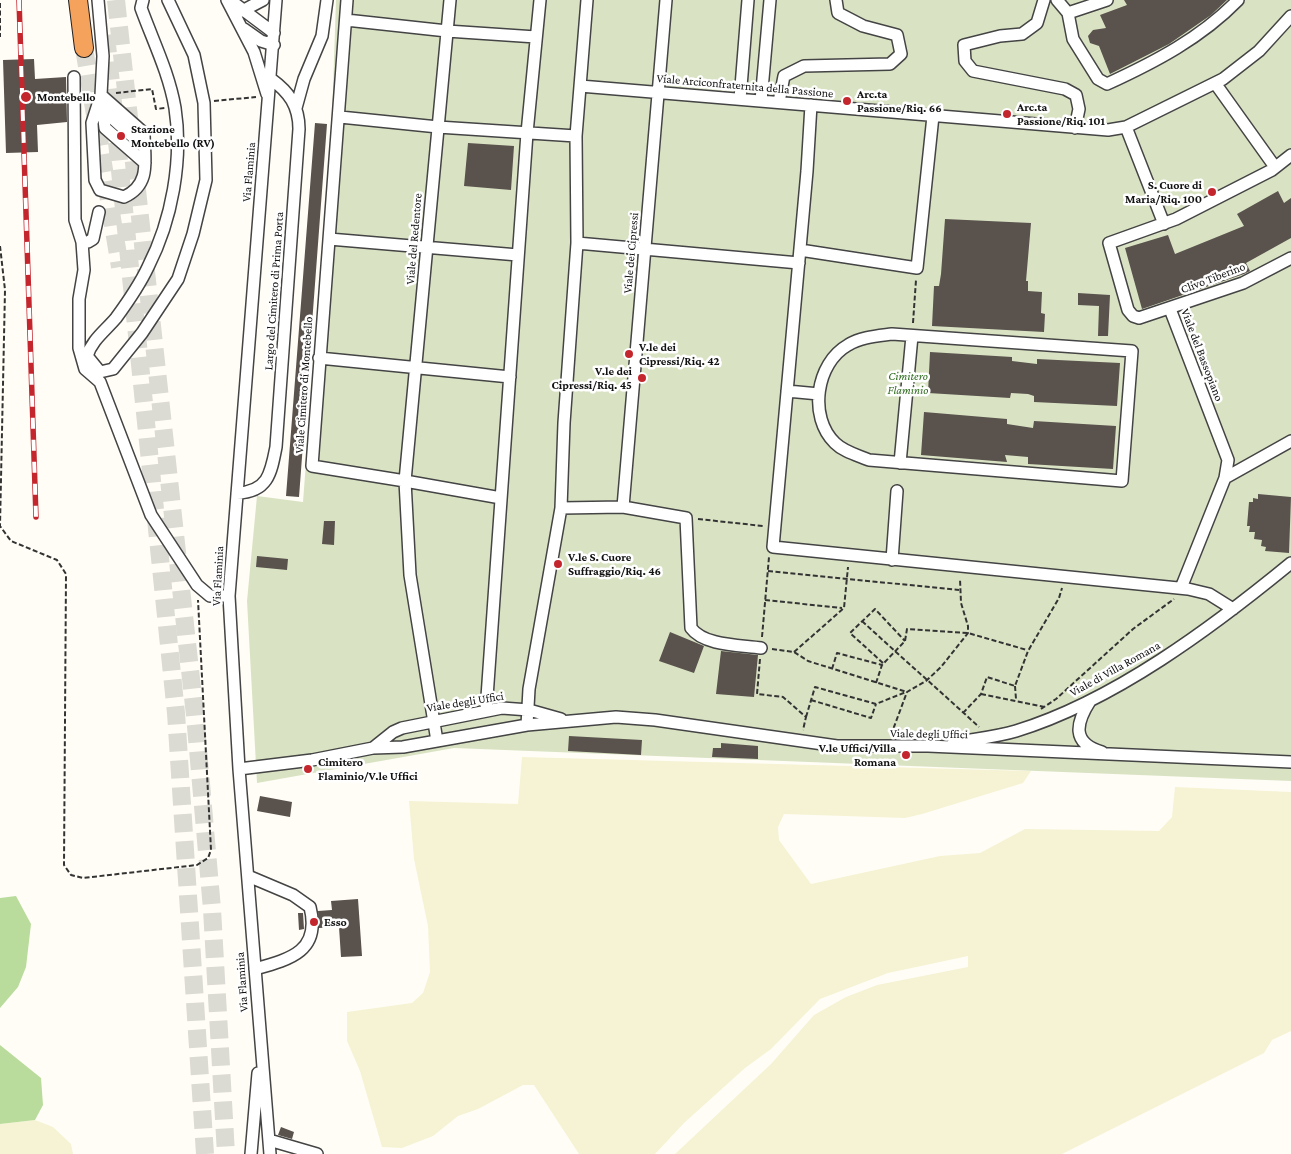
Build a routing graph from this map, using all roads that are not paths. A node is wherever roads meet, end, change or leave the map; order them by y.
1 (78, 0) edge
2 (98, 0) edge
3 (143, 0) edge
4 (168, 0) edge
5 (228, 0) edge
6 (263, 0) edge
7 (276, 0) edge
8 (327, 0) edge
9 (347, 0) edge
10 (450, 0) edge
11 (540, 0) edge
12 (587, 0) edge
13 (666, 0) edge
14 (748, 0) edge
15 (770, 0) edge
16 (836, 0) edge
17 (1044, 0) edge
18 (1057, 0) edge
19 (1108, 0) edge
20 (1238, 0) edge
21 (242, 11) junction
22 (1068, 14) junction
23 (1291, 16) edge
24 (346, 20) junction
25 (240, 26) junction
26 (447, 30) junction
27 (274, 33) junction
28 (536, 37) junction
29 (274, 45) junction
30 (84, 48) tunnel mouth
31 (74, 76) dead end
32 (271, 79) junction
33 (1215, 83) junction
34 (580, 86) junction
35 (658, 92) junction
36 (101, 95) junction
37 (269, 99) junction
38 (740, 99) junction
39 (761, 101) junction
40 (779, 102) junction
41 (811, 105) junction
42 (296, 108) junction
43 (104, 111) junction
44 (933, 116) junction
45 (340, 117) junction
46 (438, 127) junction
47 (1126, 127) junction
48 (1075, 128) junction
49 (527, 133) junction
50 (576, 136) junction
51 (144, 147) junction
52 (1291, 156) edge
53 (145, 163) junction
54 (1275, 167) junction
55 (99, 212) dead end
56 (1164, 224) junction
57 (329, 239) junction
58 (82, 242) junction
59 (578, 244) junction
60 (428, 247) junction
61 (645, 250) junction
62 (800, 250) junction
63 (518, 255) junction
64 (1291, 258) edge
65 (799, 263) junction
66 (1170, 309) junction
67 (912, 336) junction
68 (319, 358) junction
69 (416, 368) junction
70 (510, 378) junction
71 (788, 390) junction
72 (819, 394) junction
73 (1291, 441) edge
74 (900, 463) junction
75 (1225, 478) junction
76 (406, 481) junction
77 (897, 492) dead end
78 (237, 493) junction
79 (501, 498) junction
80 (623, 507) junction
81 (561, 508) junction
82 (892, 560) junction
83 (1291, 563) edge
84 (1181, 588) junction
85 (229, 596) junction
86 (1233, 608) junction
87 (761, 648) road end
88 (1091, 699) junction
89 (529, 710) junction
90 (486, 711) junction
91 (432, 721) junction
92 (568, 721) junction
93 (527, 725) junction
94 (437, 741) junction
95 (928, 746) junction
96 (373, 748) junction
97 (1118, 755) junction
98 (1291, 762) edge
99 (239, 769) junction
100 (248, 876) junction
101 (255, 969) junction
102 (260, 1034) junction
103 (269, 1140) junction
104 (251, 1154) edge
105 (270, 1154) edge
106 (317, 1154) edge

1 - 30 highway
2 - 36 street
3 - 4 street
5 - 21 street
5 - 25 street
6 - 21 street
7 - 27 street, Via Flaminia
8 - 42 street
9 - 24 street, Viale Cimitero di Montebello
10 - 26 street, Viale del Redentore
11 - 28 street
12 - 34 street
13 - 35 street, Viale dei Cipressi
14 - 38 street
15 - 39 street
16 - 40 street
17 - 48 street
18 - 22 street
19 - 22 street
20 - 22 street
21 - 27 street
23 - 33 street, Viale Arciconfraternita della Passione
24 - 26 street
24 - 45 street, Viale Cimitero di Montebello
25 - 29 street
25 - 37 street
26 - 28 street
26 - 46 street, Viale del Redentore
27 - 29 street, Via Flaminia
28 - 49 street
29 - 32 street, Via Flaminia
31 - 58 street
32 - 37 street, Via Flaminia
32 - 42 street
33 - 47 street, Viale Arciconfraternita della Passione
33 - 54 street
34 - 35 street, Viale Arciconfraternita della Passione
34 - 50 street
35 - 38 street, Viale Arciconfraternita della Passione
35 - 61 street, Viale dei Cipressi
36 - 43 street
36 - 51 street
36 - 53 street
37 - 78 street, Via Flaminia
38 - 39 street, Viale Arciconfraternita della Passione
39 - 40 street, Viale Arciconfraternita della Passione
40 - 41 street, Viale Arciconfraternita della Passione
41 - 44 street, Viale Arciconfraternita della Passione
41 - 62 street
42 - 78 street, Largo del Cimitero di Prima Porta
43 - 51 street
43 - 53 street
44 - 48 street, Viale Arciconfraternita della Passione
44 - 62 street
45 - 46 street
45 - 57 street, Viale Cimitero di Montebello
46 - 49 street
46 - 60 street, Viale del Redentore
47 - 48 street, Viale Arciconfraternita della Passione
47 - 56 street
49 - 50 street
49 - 63 street
50 - 59 street
51 - 53 street
52 - 54 street
54 - 56 street
55 - 58 street
56 - 66 street, Viale del Bassopiano
57 - 60 street
57 - 68 street, Viale Cimitero di Montebello
58 - 85 street
59 - 61 street
59 - 81 street
60 - 63 street
60 - 69 street, Viale del Redentore
61 - 65 street
61 - 80 street, Viale dei Cipressi
62 - 65 street
63 - 70 street
64 - 66 street, Clivo Tiberino
65 - 71 street
66 - 75 street, Viale del Bassopiano
67 - 72 street
67 - 74 street
67 - 74 street
68 - 69 street
68 - 76 street, Viale Cimitero di Montebello
69 - 70 street
69 - 76 street, Viale del Redentore
70 - 79 street
71 - 72 street
71 - 82 street
72 - 74 street
73 - 75 street
75 - 84 street, Viale del Bassopiano
76 - 79 street
76 - 91 street
77 - 82 street
78 - 85 street, Via Flaminia
79 - 90 street
80 - 81 street
80 - 87 street
81 - 89 street
82 - 84 street
83 - 86 street, Viale di Villa Romana
84 - 86 street
85 - 99 street, Via Flaminia
86 - 88 street, Viale di Villa Romana
88 - 95 street, Viale di Villa Romana
88 - 97 street
89 - 90 street, Viale degli Uffici
89 - 92 street, Viale degli Uffici
89 - 93 street
90 - 91 street, Viale degli Uffici
91 - 94 street
91 - 96 street, Viale degli Uffici
92 - 93 street, Viale degli Uffici
92 - 95 street, Viale degli Uffici
93 - 94 street, Viale degli Uffici
94 - 96 street, Viale degli Uffici
95 - 97 street, Viale degli Uffici
96 - 99 street, Viale degli Uffici
97 - 98 street, Viale degli Uffici
99 - 100 street, Via Flaminia
100 - 101 street, Via Flaminia
100 - 101 street
101 - 102 street, Via Flaminia
102 - 103 street, Via Flaminia
102 - 104 street
103 - 105 street, Via Flaminia
103 - 106 street

